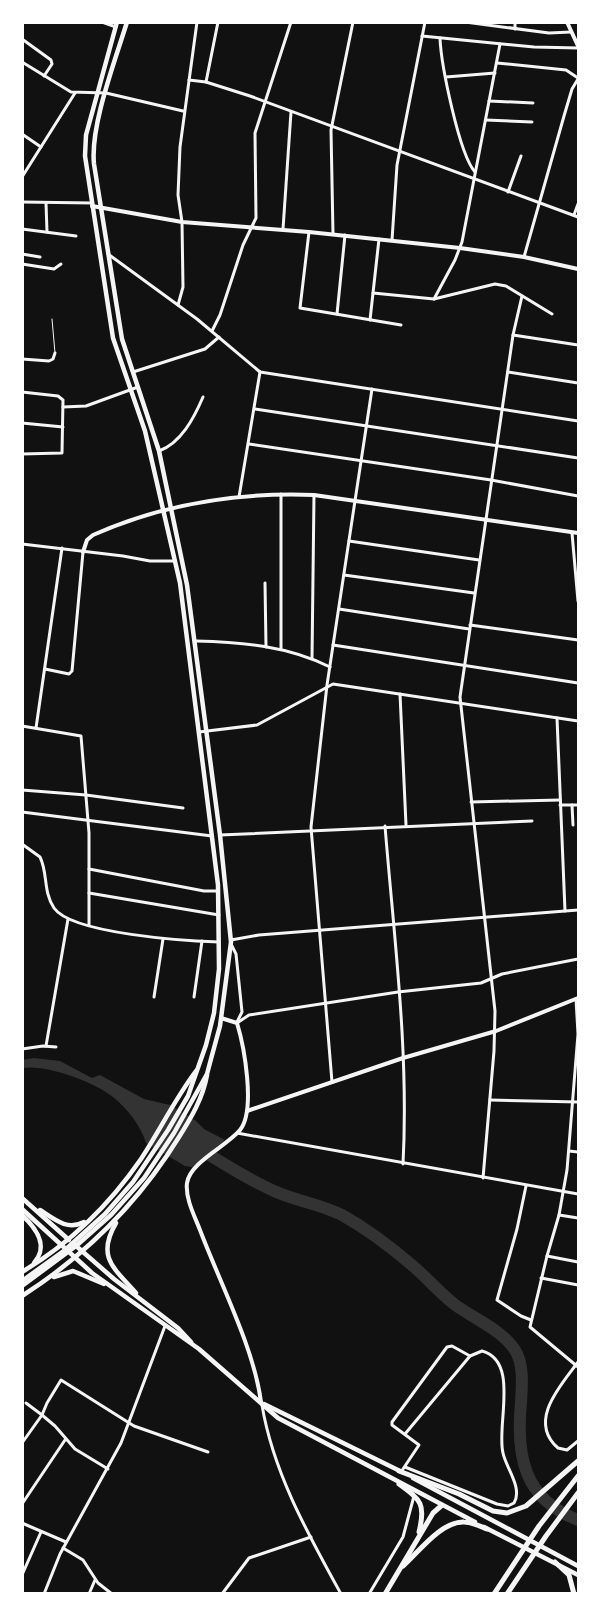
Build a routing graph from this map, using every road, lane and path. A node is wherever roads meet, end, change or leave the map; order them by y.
1 (102, 22) edge
2 (127, 22) edge
3 (197, 22) edge
4 (218, 22) edge
5 (291, 22) edge
6 (353, 22) edge
7 (425, 22) edge
8 (464, 22) edge
9 (515, 22) edge
10 (567, 22) edge
11 (117, 25) edge
12 (515, 29) junction
13 (571, 32) junction
14 (422, 36) junction
15 (22, 38) edge
16 (440, 38) junction
17 (500, 44) junction
18 (578, 47) edge
19 (22, 62) edge
20 (497, 63) junction
21 (495, 73) junction
22 (44, 76) junction
23 (446, 77) junction
24 (578, 79) edge
25 (189, 80) junction
26 (206, 82) junction
27 (98, 92) junction
28 (75, 93) junction
29 (106, 93) junction
30 (264, 101) junction
31 (489, 101) junction
32 (533, 103) dead end
33 (183, 111) junction
34 (291, 112) junction
35 (486, 120) junction
36 (532, 122) dead end
37 (331, 127) junction
38 (22, 134) edge
39 (41, 147) junction
40 (400, 152) junction
41 (521, 156) dead end
42 (476, 172) junction
43 (22, 177) edge
44 (474, 179) junction
45 (508, 192) junction
46 (22, 202) edge
47 (46, 203) junction
48 (538, 203) junction
49 (92, 204) junction
50 (578, 204) edge
51 (100, 207) junction
52 (574, 215) junction
53 (578, 216) edge
54 (182, 222) junction
55 (251, 227) junction
56 (22, 229) edge
57 (283, 229) junction
58 (48, 232) junction
59 (309, 232) junction
60 (333, 234) junction
61 (345, 235) junction
62 (76, 236) dead end
63 (379, 239) junction
64 (392, 240) junction
65 (460, 248) junction
66 (108, 253) junction
67 (22, 254) edge
68 (40, 257) dead end
69 (524, 257) junction
70 (22, 264) edge
71 (61, 264) dead end
72 (578, 270) edge
73 (373, 293) junction
74 (522, 296) junction
75 (434, 299) junction
76 (178, 305) junction
77 (337, 314) junction
78 (552, 314) dead end
79 (52, 319) dead end
80 (370, 320) junction
81 (401, 325) dead end
82 (212, 331) junction
83 (513, 335) junction
84 (219, 337) junction
85 (578, 345) edge
86 (55, 354) joint
87 (22, 359) edge
88 (132, 372) junction
89 (260, 372) junction
90 (508, 372) junction
91 (578, 383) edge
92 (138, 387) junction
93 (372, 389) junction
94 (131, 390) junction
95 (22, 392) edge
96 (203, 397) dead end
97 (63, 407) junction
98 (255, 409) junction
99 (502, 409) junction
100 (578, 421) edge
101 (22, 423) edge
102 (366, 426) junction
103 (62, 427) junction
104 (249, 444) junction
105 (497, 446) junction
106 (158, 451) junction
107 (22, 454) edge
108 (578, 458) edge
109 (361, 461) junction
110 (491, 480) junction
111 (281, 494) junction
112 (314, 495) junction
113 (578, 496) edge
114 (240, 497) junction
115 (354, 501) junction
116 (172, 507) junction
117 (164, 510) junction
118 (485, 520) junction
119 (578, 533) edge
120 (572, 534) junction
121 (349, 541) junction
122 (22, 544) edge
123 (62, 548) junction
124 (83, 552) junction
125 (175, 560) junction
126 (480, 560) junction
127 (344, 575) junction
128 (265, 584) dead end
129 (474, 593) junction
130 (578, 600) edge
131 (339, 609) junction
132 (469, 627) junction
133 (578, 640) edge
134 (196, 641) junction
135 (333, 645) junction
136 (266, 647) junction
137 (281, 648) junction
138 (312, 658) junction
139 (464, 665) junction
140 (330, 667) junction
141 (45, 669) junction
142 (578, 683) edge
143 (327, 685) junction
144 (400, 694) junction
145 (460, 704) junction
146 (557, 718) junction
147 (578, 722) edge
148 (22, 726) edge
149 (36, 728) junction
150 (199, 732) junction
151 (208, 732) junction
152 (22, 790) edge
153 (86, 795) junction
154 (560, 800) junction
155 (471, 802) junction
156 (560, 805) junction
157 (572, 805) junction
158 (578, 805) edge
159 (183, 808) dead end
160 (22, 812) edge
161 (88, 820) junction
162 (532, 820) dead end
163 (473, 822) junction
164 (406, 825) junction
165 (573, 825) dead end
166 (385, 826) junction
167 (311, 831) junction
168 (220, 835) junction
169 (212, 836) junction
170 (23, 844) edge
171 (22, 850) edge
172 (90, 868) junction
173 (218, 891) junction
174 (89, 894) junction
175 (578, 910) edge
176 (565, 911) junction
177 (219, 915) junction
178 (486, 917) junction
179 (68, 918) junction
180 (393, 924) junction
181 (89, 925) junction
182 (318, 931) junction
183 (162, 939) junction
184 (202, 942) junction
185 (220, 942) junction
186 (230, 942) junction
187 (578, 959) edge
188 (492, 978) junction
189 (398, 992) junction
190 (154, 997) dead end
191 (194, 997) dead end
192 (577, 998) edge
193 (324, 1003) junction
194 (221, 1018) junction
195 (237, 1023) junction
196 (496, 1031) junction
197 (46, 1046) junction
198 (56, 1048) dead end
199 (22, 1049) edge
200 (404, 1058) junction
201 (198, 1068) junction
202 (207, 1074) junction
203 (332, 1082) junction
204 (490, 1100) junction
205 (573, 1102) junction
206 (578, 1102) edge
207 (248, 1111) junction
208 (237, 1133) junction
209 (569, 1151) junction
210 (578, 1152) edge
211 (403, 1164) junction
212 (483, 1178) junction
213 (526, 1186) junction
214 (564, 1191) junction
215 (578, 1194) edge
216 (24, 1199) edge
217 (22, 1209) edge
218 (121, 1214) junction
219 (22, 1215) edge
220 (559, 1215) junction
221 (578, 1218) edge
222 (90, 1219) junction
223 (68, 1239) junction
224 (79, 1241) junction
225 (62, 1244) junction
226 (83, 1252) junction
227 (547, 1256) junction
228 (76, 1257) junction
229 (578, 1262) edge
230 (24, 1271) edge
231 (541, 1278) junction
232 (22, 1281) edge
233 (578, 1285) edge
234 (22, 1286) edge
235 (35, 1288) junction
236 (112, 1288) junction
237 (22, 1296) edge
238 (142, 1300) junction
239 (531, 1320) junction
240 (165, 1326) junction
241 (192, 1344) junction
242 (470, 1356) junction
243 (578, 1365) edge
244 (26, 1403) dead end
245 (263, 1403) junction
246 (42, 1415) junction
247 (128, 1423) junction
248 (405, 1434) junction
249 (65, 1440) junction
250 (578, 1441) edge
251 (22, 1443) edge
252 (208, 1452) dead end
253 (578, 1461) edge
254 (108, 1469) junction
255 (402, 1470) junction
256 (578, 1476) edge
257 (399, 1484) junction
258 (578, 1494) edge
259 (414, 1496) junction
260 (451, 1499) junction
261 (22, 1504) edge
262 (441, 1506) junction
263 (22, 1523) edge
264 (487, 1528) junction
265 (41, 1532) junction
266 (311, 1537) junction
267 (417, 1538) junction
268 (66, 1542) junction
269 (63, 1548) junction
270 (555, 1562) junction
271 (578, 1566) edge
272 (401, 1568) junction
273 (22, 1575) edge
274 (578, 1575) edge
275 (96, 1580) junction
276 (44, 1594) edge
277 (89, 1594) edge
278 (112, 1594) edge
279 (222, 1594) edge
280 (341, 1594) edge
281 (369, 1594) edge
282 (385, 1594) edge
283 (494, 1594) edge
284 (507, 1594) edge
285 (574, 1594) edge

1 - 11 street
2 - 29 main road
3 - 25 street
4 - 26 street
5 - 30 street
6 - 37 street
7 - 14 street
8 - 12 street
9 - 12 street
10 - 13 street
11 - 27 main road
12 - 13 street
13 - 18 street
14 - 16 street
14 - 40 street
15 - 22 street
16 - 17 street
16 - 23 street
17 - 18 street
17 - 20 street
19 - 22 street
20 - 21 street
20 - 24 street
21 - 23 street
21 - 31 street
22 - 28 street
23 - 42 street
24 - 48 street
25 - 26 street
25 - 33 street
26 - 30 street
27 - 28 street
27 - 29 street
27 - 49 main road
28 - 39 street
29 - 33 street
29 - 51 main road
30 - 34 street
30 - 55 street
31 - 32 street
31 - 35 street
33 - 54 street
34 - 37 street
34 - 57 street
35 - 36 street
35 - 42 street
37 - 40 street
37 - 60 street
38 - 39 street
39 - 43 street
40 - 44 street
40 - 64 street
41 - 45 street
42 - 44 street
44 - 45 street
44 - 65 street
45 - 48 street
46 - 47 street
47 - 49 street
47 - 58 street
48 - 52 street
48 - 69 street
49 - 51 street
49 - 94 main road
50 - 52 street
51 - 54 street
51 - 66 main road
52 - 53 street
54 - 55 street
54 - 76 street
55 - 57 street
55 - 82 street
56 - 58 street
57 - 59 street
58 - 62 street
59 - 60 street
59 - 77 street
60 - 61 street
61 - 63 street
61 - 77 street
63 - 64 street
63 - 73 street
64 - 65 street
65 - 69 street
65 - 75 street
66 - 76 street
66 - 88 main road
67 - 68 street
69 - 72 street
70 - 71 street
73 - 75 street
73 - 80 street
74 - 75 street
74 - 78 street
74 - 83 street
76 - 82 street
77 - 80 street
79 - 86 lane
80 - 81 street
82 - 84 street
83 - 85 street
83 - 90 street
84 - 88 street
84 - 89 street
86 - 87 street
88 - 92 main road
89 - 93 street
89 - 98 street
90 - 91 street
90 - 99 street
92 - 94 street
92 - 106 main road
93 - 99 street
93 - 102 street
94 - 97 street
94 - 117 main road
95 - 97 street
96 - 106 street
97 - 103 street
98 - 102 street
98 - 104 street
99 - 100 street
99 - 105 street
101 - 103 street
102 - 105 street
102 - 109 street
103 - 107 street
104 - 109 street
104 - 114 street
105 - 108 street
105 - 110 street
106 - 116 main road
109 - 110 street
109 - 115 street
110 - 113 street
110 - 118 street
111 - 112 street
111 - 114 street
111 - 137 street
112 - 115 street
112 - 138 street
114 - 116 street
115 - 118 street
115 - 121 street
116 - 117 street
116 - 134 main road
117 - 124 street
117 - 125 main road
118 - 120 street
118 - 126 street
119 - 120 street
120 - 130 street
121 - 126 street
121 - 127 street
122 - 123 street
123 - 124 street
123 - 141 street
124 - 125 street
124 - 141 street
125 - 150 main road
126 - 129 street
127 - 129 street
127 - 131 street
128 - 136 street
129 - 132 street
131 - 132 street
131 - 135 street
132 - 133 street
132 - 139 street
134 - 136 street
134 - 151 main road
135 - 139 street
135 - 140 street
136 - 137 street
137 - 138 street
138 - 140 street
139 - 142 street
139 - 145 street
140 - 143 street
141 - 149 street
143 - 144 street
143 - 151 street
143 - 167 street
144 - 145 street
144 - 164 street
145 - 146 street
145 - 155 street
146 - 147 street
146 - 154 street
148 - 149 street
149 - 153 street
150 - 151 street
150 - 169 main road
151 - 168 main road
152 - 153 street
153 - 159 street
153 - 161 street
154 - 155 street
154 - 156 street
155 - 163 street
156 - 157 street
156 - 176 street
157 - 158 street
157 - 165 street
160 - 161 street
161 - 169 street
161 - 172 street
162 - 163 street
163 - 164 street
163 - 178 street
164 - 166 street
166 - 167 street
166 - 180 street
167 - 168 street
167 - 182 street
168 - 186 main road
169 - 173 main road
170 - 171 street
170 - 179 street
172 - 173 street
172 - 174 street
173 - 177 main road
174 - 177 street
174 - 181 street
175 - 176 street
176 - 178 street
177 - 185 main road
178 - 180 street
178 - 188 street
179 - 181 street
179 - 197 street
180 - 182 street
180 - 189 street
181 - 183 street
182 - 186 street
182 - 193 street
183 - 184 street
183 - 190 street
184 - 185 street
184 - 191 street
185 - 186 main road
185 - 186 main road
185 - 201 main road
186 - 194 main road
186 - 195 street
187 - 188 street
188 - 189 street
188 - 196 street
189 - 193 street
189 - 200 street
192 - 196 street
192 - 205 street
193 - 195 street
193 - 203 street
194 - 195 street
194 - 202 main road
195 - 207 street
196 - 200 street
196 - 204 street
197 - 198 street
197 - 199 street
200 - 203 street
200 - 211 street
201 - 222 main road
201 - 224 main road
202 - 218 main road
202 - 224 main road
203 - 207 street
204 - 205 street
204 - 212 street
205 - 206 street
205 - 209 street
207 - 208 street
208 - 211 street
208 - 245 street
209 - 210 street
209 - 214 street
211 - 212 street
212 - 213 street
213 - 214 street
213 - 239 street
214 - 215 street
214 - 220 street
216 - 222 main road
216 - 223 main road
217 - 225 main road
218 - 226 main road
218 - 238 main road
219 - 230 main road
220 - 221 street
220 - 227 street
222 - 223 main road
223 - 225 main road
223 - 226 main road
224 - 232 main road
224 - 234 main road
225 - 228 main road
225 - 230 main road
226 - 228 main road
226 - 238 main road
227 - 229 street
227 - 231 street
228 - 235 main road
228 - 236 main road
231 - 233 street
231 - 239 street
235 - 236 main road
235 - 237 main road
236 - 240 main road
238 - 241 main road
239 - 243 street
240 - 241 main road
240 - 247 street
241 - 245 main road
242 - 248 street
242 - 248 street
242 - 255 street
243 - 250 street
244 - 246 street
245 - 255 main road
245 - 257 main road
245 - 266 street
246 - 247 street
246 - 249 street
246 - 251 street
247 - 252 street
247 - 254 street
248 - 255 street
249 - 254 street
249 - 261 street
253 - 255 highway
254 - 268 street
255 - 260 main road
256 - 283 highway
257 - 259 highway
257 - 262 main road
258 - 284 highway
259 - 267 highway
259 - 281 street
260 - 262 main road
260 - 271 main road
262 - 264 main road
262 - 267 highway
263 - 265 street
264 - 270 main road
264 - 272 highway
265 - 268 street
265 - 273 street
266 - 279 street
266 - 280 street
267 - 272 highway
268 - 269 street
269 - 275 street
269 - 276 street
270 - 274 main road
270 - 285 highway
272 - 282 highway
275 - 277 street
275 - 278 street

